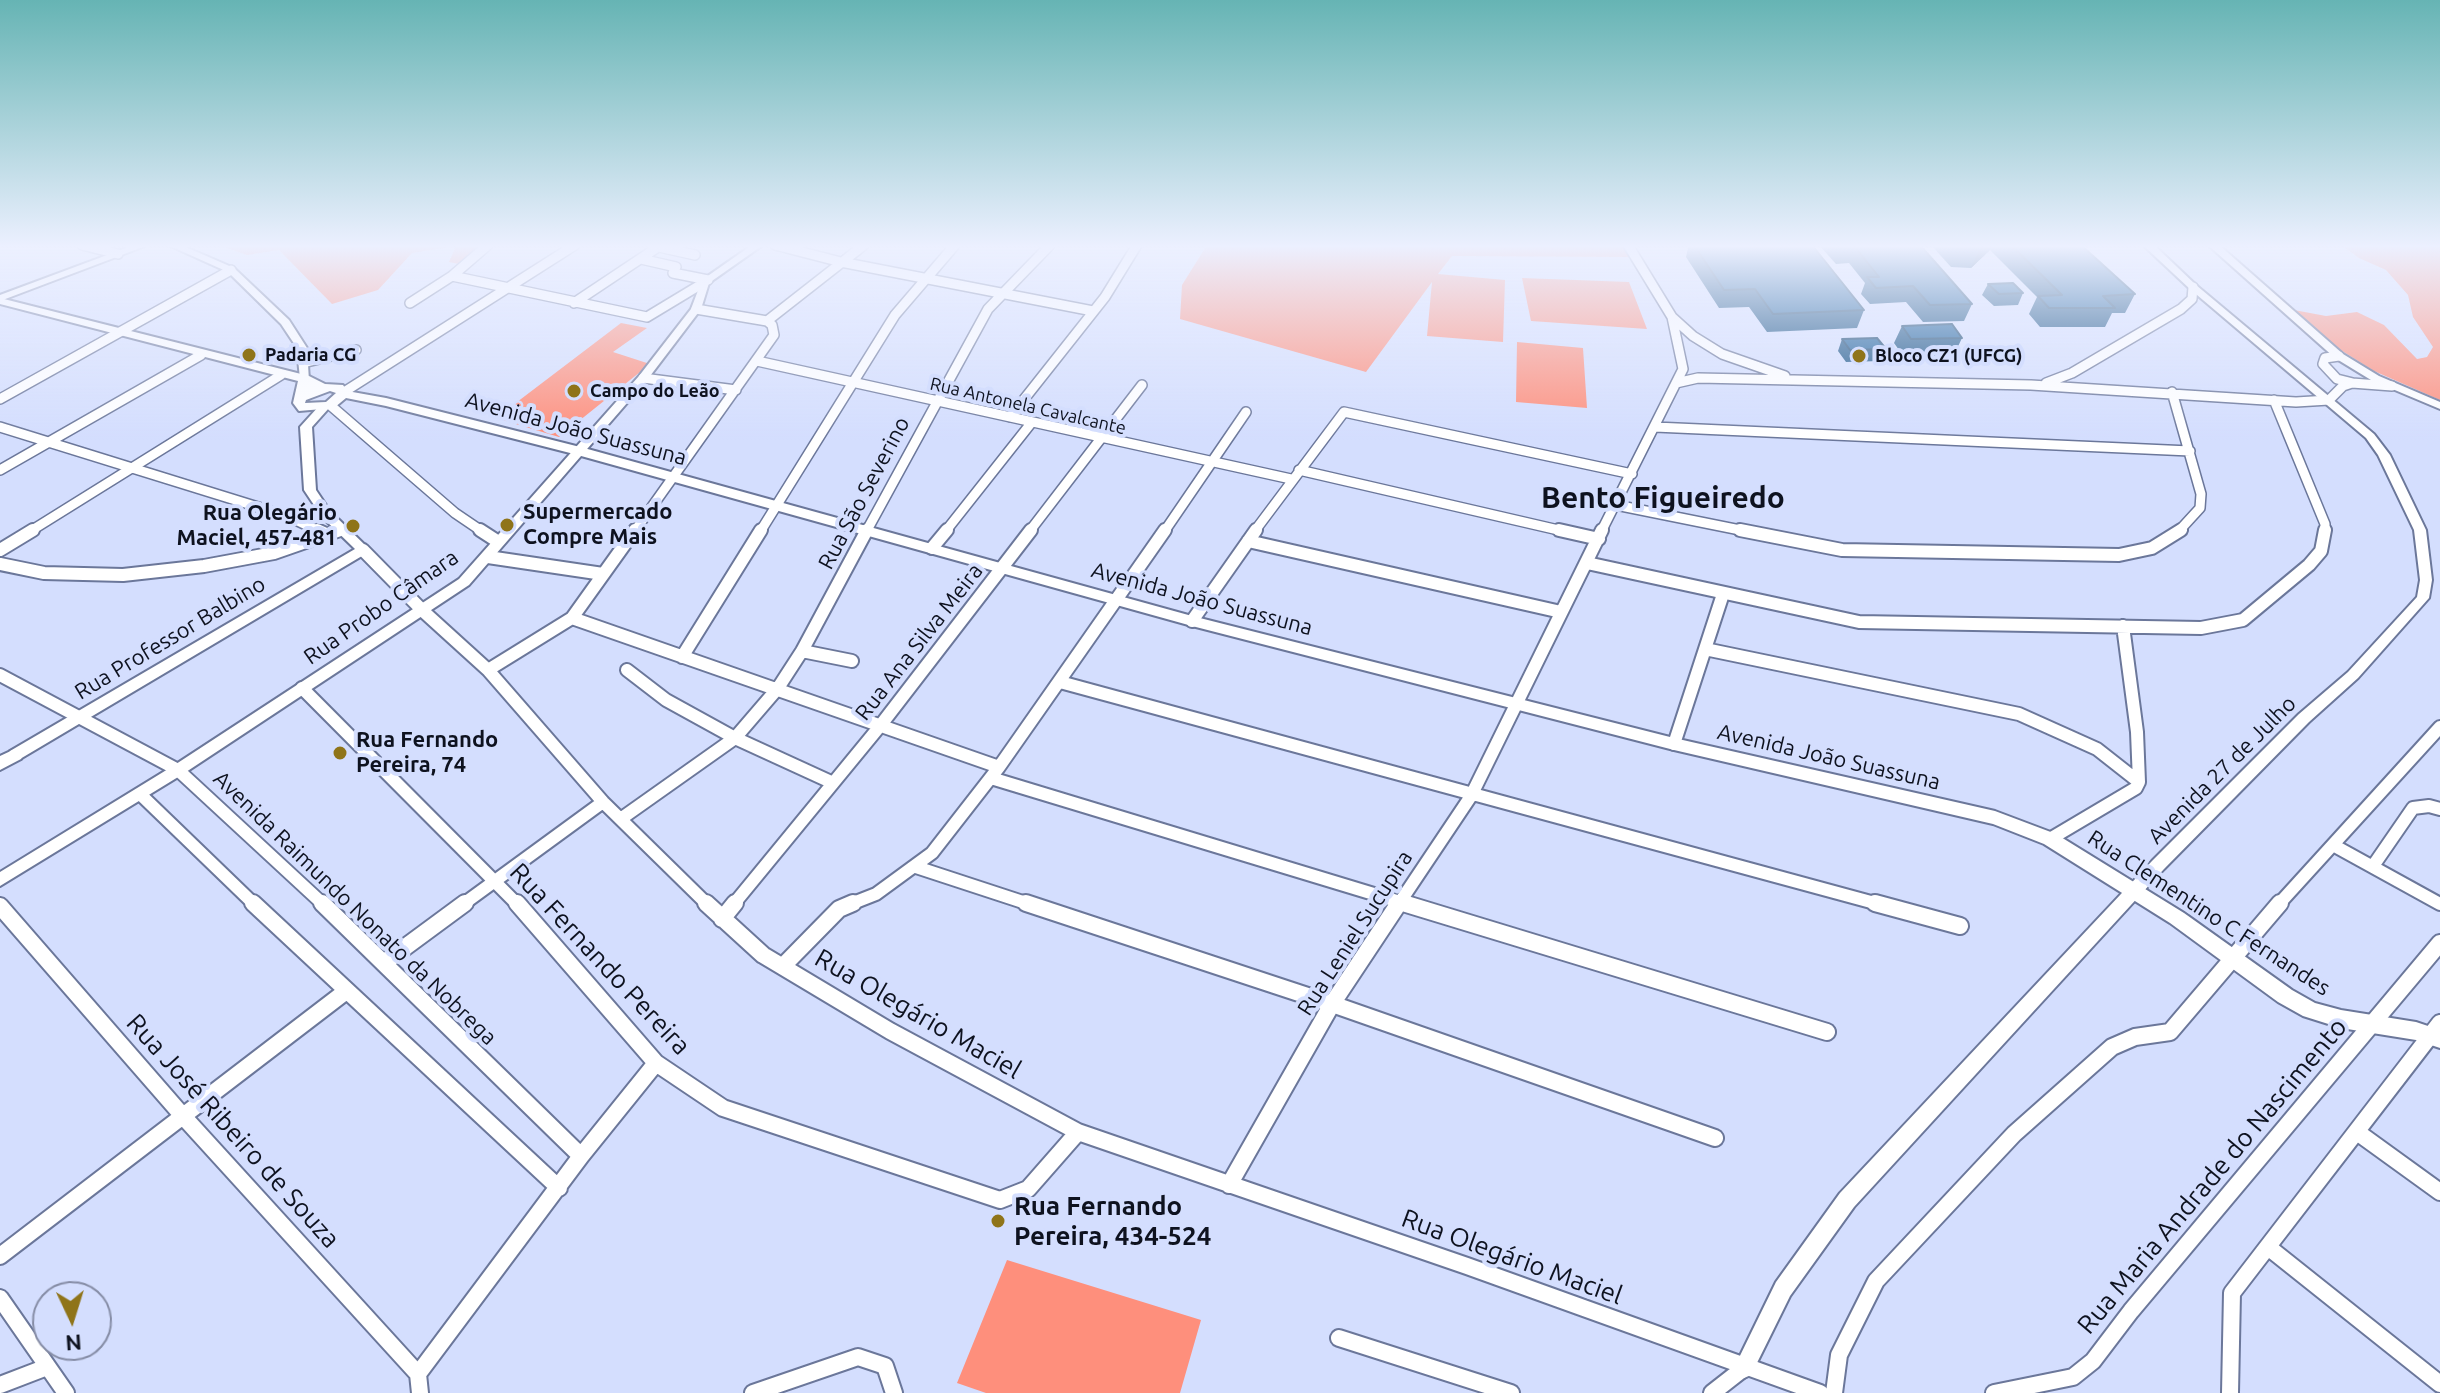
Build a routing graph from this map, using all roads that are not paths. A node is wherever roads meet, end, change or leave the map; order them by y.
1 (40, 310) edge
2 (159, 310) edge
3 (271, 310) edge
4 (473, 310) edge
5 (608, 310) edge
6 (662, 310) edge
7 (695, 310) edge
8 (702, 310) edge
9 (781, 310) edge
10 (899, 310) edge
11 (987, 310) edge
12 (1088, 310) edge
13 (1668, 310) edge
14 (2179, 310) edge
15 (2221, 310) edge
16 (2287, 310) edge
17 (1093, 311) joint
18 (1672, 317) junction
19 (767, 321) junction
20 (120, 332) junction
21 (1693, 336) junction
22 (1676, 337) junction
23 (356, 350) dead end
24 (201, 355) junction
25 (2339, 356) junction
26 (757, 361) junction
27 (303, 363) junction
28 (1755, 367) junction
29 (2359, 368) junction
30 (1683, 369) junction
31 (281, 375) junction
32 (643, 378) junction
33 (1698, 378) junction
34 (305, 379) junction
35 (1753, 380) junction
36 (1797, 380) junction
37 (854, 383) junction
38 (1676, 383) junction
39 (2352, 383) junction
40 (1142, 385) dead end
41 (2031, 385) junction
42 (2392, 386) junction
43 (323, 388) junction
44 (736, 390) junction
45 (2172, 392) junction
46 (344, 393) junction
47 (303, 397) junction
48 (0, 399) edge
49 (2274, 400) junction
50 (2329, 400) junction
51 (936, 401) junction
52 (2440, 406) edge
53 (327, 407) junction
54 (1246, 412) dead end
55 (1010, 417) junction
56 (1032, 422) junction
57 (0, 427) edge
58 (1655, 427) junction
59 (1100, 439) junction
60 (50, 442) junction
61 (579, 451) junction
62 (2190, 451) junction
63 (1212, 464) junction
64 (131, 469) junction
65 (0, 470) edge
66 (1295, 474) junction
67 (1632, 474) junction
68 (675, 477) junction
69 (1616, 505) junction
70 (778, 507) junction
71 (342, 529) junction
72 (867, 530) junction
73 (328, 535) junction
74 (1599, 539) junction
75 (497, 541) junction
76 (1248, 541) junction
77 (932, 548) junction
78 (0, 550) edge
79 (363, 550) junction
80 (488, 557) junction
81 (1587, 563) junction
82 (0, 564) edge
83 (1003, 568) junction
84 (603, 574) junction
85 (1723, 594) junction
86 (1118, 600) junction
87 (423, 611) junction
88 (1561, 612) junction
89 (572, 618) junction
90 (1192, 621) junction
91 (2123, 626) junction
92 (1705, 649) junction
93 (802, 651) junction
94 (682, 657) junction
95 (852, 661) dead end
96 (488, 670) junction
97 (627, 670) dead end
98 (0, 675) edge
99 (1060, 682) junction
100 (302, 688) junction
101 (778, 688) junction
102 (1514, 703) junction
103 (81, 717) junction
104 (880, 726) junction
105 (2440, 727) edge
106 (735, 738) junction
107 (1674, 744) junction
108 (5, 756) edge
109 (178, 770) junction
110 (995, 772) junction
111 (831, 782) junction
112 (2139, 782) junction
113 (140, 794) junction
114 (1471, 796) junction
115 (603, 802) junction
116 (2440, 809) edge
117 (622, 818) junction
118 (2050, 839) junction
119 (2333, 845) junction
120 (2373, 866) junction
121 (916, 867) junction
122 (0, 880) edge
123 (498, 882) junction
124 (2134, 892) junction
125 (1400, 903) junction
126 (2440, 904) edge
127 (0, 906) edge
128 (722, 919) junction
129 (1960, 926) dead end
130 (2440, 943) edge
131 (2232, 957) junction
132 (385, 962) junction
133 (783, 966) junction
134 (345, 992) junction
135 (1332, 1004) junction
136 (2382, 1025) junction
137 (1827, 1032) dead end
138 (2433, 1033) edge
139 (656, 1063) junction
140 (182, 1115) junction
141 (1078, 1132) junction
142 (2357, 1132) junction
143 (1715, 1138) dead end
144 (581, 1156) junction
145 (1229, 1185) junction
146 (559, 1188) junction
147 (2440, 1192) edge
148 (2268, 1247) junction
149 (0, 1256) edge
150 (0, 1298) edge
151 (1339, 1338) dead end
152 (47, 1367) junction
153 (1744, 1368) junction
154 (418, 1374) junction
155 (2440, 1384) edge
156 (0, 1385) edge
157 (894, 1392) edge
158 (66, 1393) edge
159 (420, 1393) edge
160 (753, 1393) edge
161 (1511, 1393) edge
162 (1712, 1393) edge
163 (1820, 1393) edge
164 (1834, 1393) edge
165 (1994, 1393) edge
166 (2230, 1393) edge

1 - 20 main road
2 - 20 street
3 - 27 street
4 - 46 street
5 - 6 street
7 - 32 street, Rua Probo Câmara
8 - 19 street
9 - 19 street
10 - 37 street
11 - 51 street, Rua São Severino
12 - 17 street
13 - 18 street
14 - 41 street
15 - 50 street, Avenida 27 de Julho
16 - 25 street
17 - 55 street
18 - 21 street
18 - 22 street
19 - 26 street
20 - 24 main road
20 - 48 street
21 - 22 street
21 - 28 street
22 - 30 street
23 - 27 street
24 - 31 main road
24 - 60 street
25 - 29 street
25 - 39 street
26 - 37 street, Rua Antonela Cavalcante
26 - 44 street
27 - 34 street
28 - 35 street
28 - 36 street
29 - 39 street
29 - 42 street
30 - 33 street
30 - 38 street, Rua Leniel Sucupira
31 - 34 main road
31 - 64 street
32 - 44 street
32 - 61 street, Rua Probo Câmara
33 - 35 street
33 - 38 street
34 - 43 main road
34 - 47 main road
35 - 36 street
36 - 41 street
37 - 51 street, Rua Antonela Cavalcante
37 - 70 street
38 - 58 street, Rua Leniel Sucupira
39 - 42 street
39 - 50 street
40 - 59 street, Rua Ana Silva Meira
41 - 45 street
42 - 52 street
43 - 46 main road, Avenida João Suassuna
43 - 47 main road
44 - 68 street
45 - 49 street
45 - 62 street
46 - 53 main road
46 - 61 main road, Avenida João Suassuna
47 - 53 main road
49 - 50 street
49 - 91 street
50 - 124 street, Avenida 27 de Julho
51 - 55 street, Rua Antonela Cavalcante
51 - 72 street, Rua São Severino
53 - 71 street, Rua Olegário Maciel
53 - 75 street
54 - 63 street
55 - 56 street, Rua Antonela Cavalcante
56 - 59 street, Rua Antonela Cavalcante
56 - 77 street
57 - 60 street
58 - 62 street
58 - 67 street, Rua Leniel Sucupira
59 - 63 street, Rua Antonela Cavalcante
59 - 83 street, Rua Ana Silva Meira
60 - 64 street
60 - 65 street
61 - 68 main road, Avenida João Suassuna
61 - 75 street, Rua Probo Câmara
62 - 69 street
63 - 66 street, Rua Antonela Cavalcante
63 - 86 street
64 - 73 street
64 - 78 street
66 - 67 street
66 - 74 street, Rua Antonela Cavalcante
66 - 76 street
67 - 69 street, Rua Leniel Sucupira
68 - 70 main road, Avenida João Suassuna
68 - 84 street
69 - 74 street, Rua Leniel Sucupira
70 - 72 main road, Avenida João Suassuna
70 - 94 street
71 - 73 street
71 - 79 street, Rua Olegário Maciel
72 - 77 main road, Avenida João Suassuna
72 - 93 street, Rua São Severino
73 - 82 street
74 - 81 street, Rua Leniel Sucupira
75 - 80 street, Rua Probo Câmara
76 - 88 street
76 - 90 street
77 - 83 main road, Avenida João Suassuna
79 - 87 street, Rua Olegário Maciel
79 - 103 street, Rua Professor Balbino
80 - 84 street
80 - 87 street, Rua Probo Câmara
81 - 85 street
81 - 88 street, Rua Leniel Sucupira
83 - 86 main road, Avenida João Suassuna
83 - 104 street, Rua Ana Silva Meira
84 - 89 street
85 - 91 street
85 - 92 street
86 - 90 main road, Avenida João Suassuna
86 - 99 street
87 - 96 street, Rua Olegário Maciel
87 - 100 street, Rua Probo Câmara
88 - 102 street, Rua Leniel Sucupira
89 - 94 street
89 - 96 street
90 - 102 main road, Avenida João Suassuna
91 - 112 street
92 - 107 street
92 - 112 street
93 - 95 street
93 - 101 street, Rua São Severino
94 - 101 street
96 - 115 street, Rua Olegário Maciel
97 - 106 street
98 - 103 street, Avenida Raimundo Nonato da Nobrega
99 - 110 street
99 - 114 street
100 - 109 street, Rua Probo Câmara
100 - 123 street, Rua Fernando Pereira
101 - 104 street
101 - 106 street, Rua São Severino
102 - 107 main road, Avenida João Suassuna
102 - 114 street, Rua Leniel Sucupira
103 - 108 street, Rua Professor Balbino
103 - 109 street, Avenida Raimundo Nonato da Nobrega
104 - 110 street
104 - 111 street, Rua Ana Silva Meira
105 - 119 street
106 - 111 street
106 - 117 street, Rua São Severino
107 - 118 main road, Avenida João Suassuna
109 - 113 street, Rua Probo Câmara
109 - 132 street, Avenida Raimundo Nonato da Nobrega
110 - 121 street
110 - 125 street
111 - 128 street, Rua Ana Silva Meira
112 - 118 street
113 - 122 street, Rua Probo Câmara
113 - 134 street
114 - 125 street, Rua Leniel Sucupira
114 - 129 street
115 - 117 street, Rua Olegário Maciel
115 - 123 street
116 - 120 street
117 - 128 street, Rua Olegário Maciel
118 - 124 main road, Rua Clementino C Fernandes
119 - 120 street
119 - 131 street
120 - 126 street
121 - 133 street
121 - 135 street
123 - 132 street
123 - 139 street, Rua Fernando Pereira
124 - 131 main road, Rua Clementino C Fernandes
124 - 153 street, Avenida 27 de Julho
125 - 135 street, Rua Leniel Sucupira
125 - 137 street
127 - 140 street, Rua José Ribeiro de Souza
128 - 133 street, Rua Olegário Maciel
130 - 136 street, Rua Maria Andrade do Nascimento
131 - 136 main road, Rua Clementino C Fernandes
131 - 164 street
132 - 144 street, Avenida Raimundo Nonato da Nobrega
133 - 141 street, Rua Olegário Maciel
134 - 140 street
134 - 146 street
135 - 143 street
135 - 145 street, Rua Leniel Sucupira
136 - 138 main road, Rua Clementino C Fernandes
136 - 165 street, Rua Maria Andrade do Nascimento
138 - 142 street
139 - 141 street, Rua Fernando Pereira
139 - 144 street
140 - 149 street
140 - 154 street, Rua José Ribeiro de Souza
141 - 145 street, Rua Olegário Maciel
142 - 147 street
142 - 148 street
144 - 146 street
145 - 153 street, Rua Olegário Maciel
146 - 154 street
148 - 155 street
148 - 166 street
150 - 152 street
151 - 161 street
152 - 156 street
152 - 158 street
153 - 162 street
153 - 163 street, Rua Olegário Maciel
154 - 159 street
157 - 160 street

